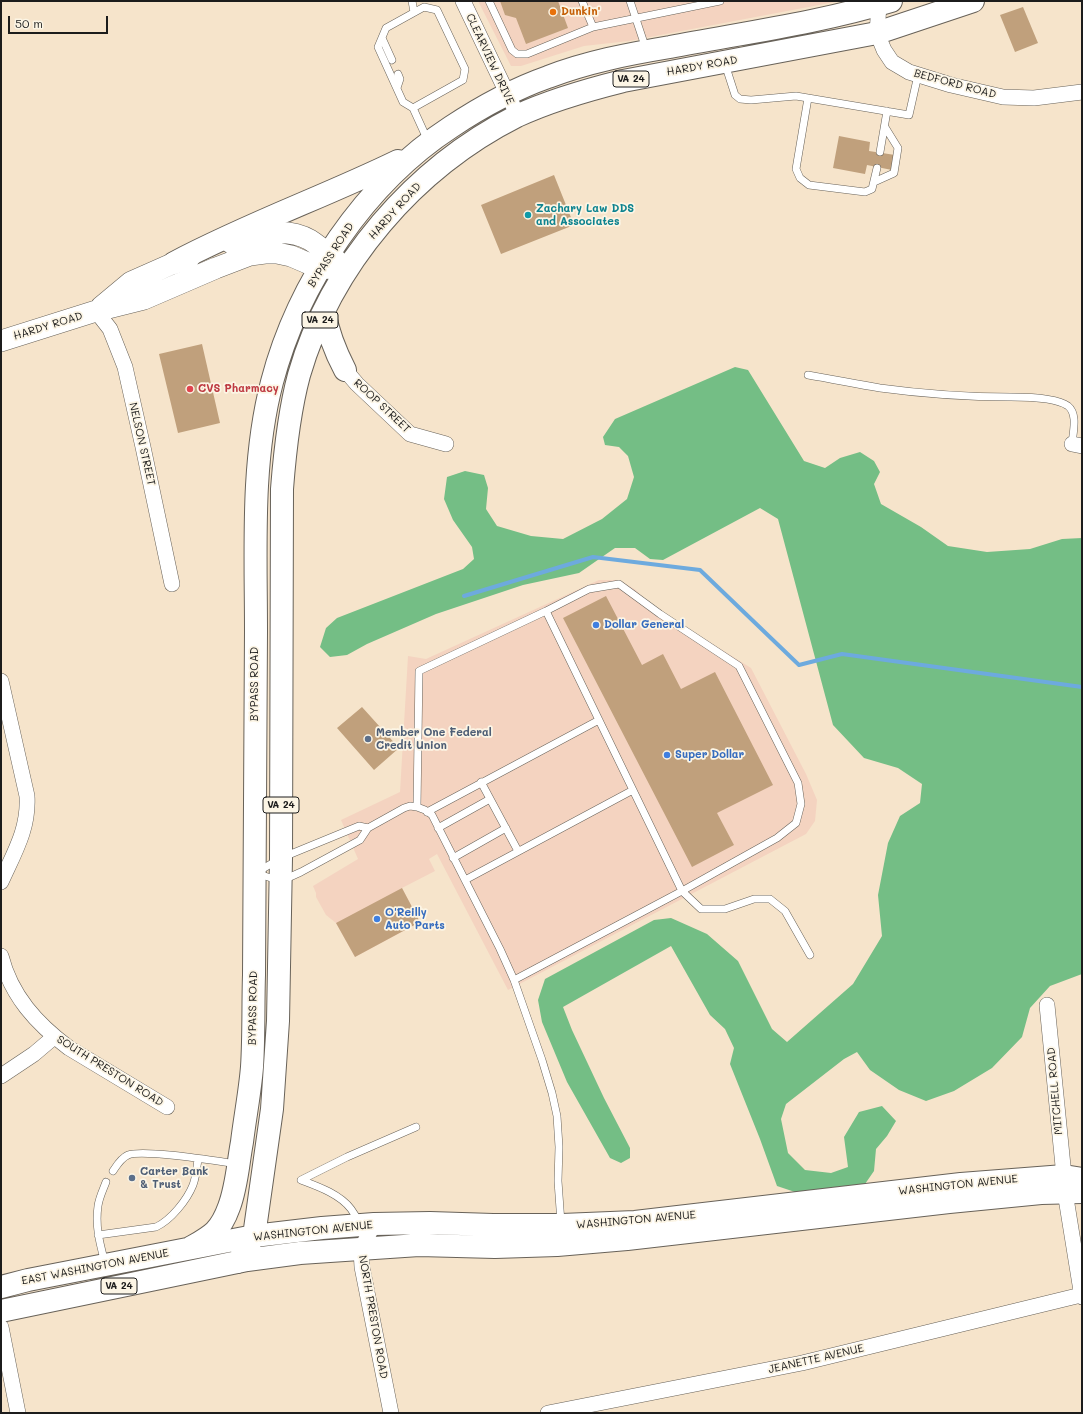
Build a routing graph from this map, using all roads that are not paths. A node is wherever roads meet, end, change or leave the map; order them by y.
1 (412, 1) edge
2 (463, 1) edge
3 (489, 1) edge
4 (582, 1) edge
5 (630, 1) edge
6 (720, 1) edge
7 (973, 1) edge
8 (883, 2) edge
9 (414, 12) junction
10 (637, 19) junction
11 (593, 27) junction
12 (878, 33) junction
13 (382, 38) junction
14 (647, 51) junction
15 (392, 60) dead end
16 (725, 62) junction
17 (398, 74) dead end
18 (918, 74) junction
19 (397, 88) junction
20 (1082, 92) edge
21 (506, 94) junction
22 (808, 98) junction
23 (413, 108) junction
24 (888, 111) junction
25 (518, 116) junction
26 (885, 126) junction
27 (425, 146) junction
28 (880, 152) dead end
29 (877, 168) dead end
30 (874, 182) junction
31 (324, 261) junction
32 (174, 263) junction
33 (347, 269) junction
34 (96, 311) junction
35 (324, 311) junction
36 (1, 341) edge
37 (345, 370) junction
38 (300, 373) junction
39 (808, 375) dead end
40 (446, 444) dead end
41 (1077, 445) edge
42 (172, 584) dead end
43 (546, 611) junction
44 (1, 681) edge
45 (599, 720) junction
46 (482, 782) junction
47 (633, 790) junction
48 (490, 799) junction
49 (417, 807) junction
50 (427, 812) junction
51 (368, 828) junction
52 (438, 828) junction
53 (506, 828) junction
54 (518, 851) junction
55 (281, 858) junction
56 (453, 858) junction
57 (255, 874) junction
58 (281, 880) junction
59 (465, 880) junction
60 (1, 882) edge
61 (682, 891) junction
62 (810, 954) dead end
63 (1, 956) edge
64 (514, 980) junction
65 (1047, 1005) dead end
66 (54, 1037) junction
67 (1, 1076) edge
68 (250, 1084) junction
69 (168, 1107) dead end
70 (416, 1127) dead end
71 (198, 1159) junction
72 (238, 1164) junction
73 (113, 1171) dead end
74 (106, 1182) dead end
75 (1073, 1185) edge
76 (367, 1225) junction
77 (562, 1225) junction
78 (98, 1235) junction
79 (247, 1237) junction
80 (190, 1248) junction
81 (360, 1248) junction
82 (238, 1262) junction
83 (106, 1265) junction
84 (1, 1287) edge
85 (1082, 1296) edge
86 (1, 1311) edge
87 (1, 1327) edge
88 (18, 1413) edge
89 (391, 1413) edge
90 (548, 1413) edge

1 - 9 lane
2 - 21 street, CLEARVIEW DRIVE
3 - 11 lane
4 - 11 lane
5 - 10 lane
6 - 10 lane
7 - 12 main road, HARDY ROAD / VA 24
8 - 12 street, BEDFORD ROAD
8 - 14 main road, VA 24
9 - 13 lane
9 - 23 lane
10 - 11 lane
10 - 14 lane
12 - 16 main road, HARDY ROAD / VA 24
12 - 18 street, BEDFORD ROAD
13 - 15 lane
13 - 19 lane
14 - 21 main road, VA 24
16 - 22 lane
16 - 25 main road, HARDY ROAD / VA 24
17 - 19 lane
18 - 20 street, BEDFORD ROAD
18 - 24 lane
19 - 23 lane
21 - 25 street, CLEARVIEW DRIVE
21 - 27 main road, VA 24
22 - 24 lane
22 - 30 lane
23 - 27 lane
24 - 26 lane
25 - 33 main road, HARDY ROAD / VA 24
26 - 28 lane
26 - 30 lane
27 - 31 main road, BYPASS ROAD / VA 24
27 - 32 main road
29 - 30 lane
31 - 32 main road, HARDY ROAD
31 - 33 main road, HARDY ROAD
31 - 34 main road, HARDY ROAD
31 - 57 main road, BYPASS ROAD / VA 24
32 - 34 main road, HARDY ROAD
33 - 35 main road, BYPASS ROAD / VA 24
34 - 36 main road, HARDY ROAD
34 - 42 street, NELSON STREET
35 - 37 main road
35 - 38 main road, BYPASS ROAD / VA 24
37 - 38 main road
37 - 40 street, ROOP STREET
38 - 55 main road, BYPASS ROAD / VA 24
39 - 41 lane
43 - 45 lane
43 - 49 lane
43 - 61 lane
44 - 60 street
45 - 46 lane
45 - 47 lane
46 - 48 lane
46 - 50 lane
47 - 54 lane
47 - 61 lane
48 - 52 lane
48 - 53 lane
49 - 50 lane
49 - 51 lane
50 - 52 lane
51 - 55 lane
51 - 58 lane
52 - 56 lane
53 - 54 lane
53 - 56 lane
54 - 59 lane
55 - 57 lane
55 - 58 main road, BYPASS ROAD / VA 24
56 - 59 lane
57 - 58 lane
57 - 68 main road, BYPASS ROAD / VA 24
58 - 79 main road, BYPASS ROAD / VA 24
59 - 64 lane
61 - 62 lane
61 - 64 lane
63 - 66 street, SOUTH PRESTON ROAD
64 - 77 lane
65 - 75 street, MITCHELL ROAD
66 - 67 street
66 - 69 street, SOUTH PRESTON ROAD
68 - 72 main road, BYPASS ROAD / VA 24
68 - 79 main road
70 - 76 lane
71 - 72 lane
71 - 73 lane
71 - 78 lane
72 - 80 main road, BYPASS ROAD / VA 24
74 - 78 lane
75 - 77 main road, WASHINGTON AVENUE
75 - 81 main road, WASHINGTON AVENUE
75 - 85 street, MITCHELL ROAD
76 - 77 main road, WASHINGTON AVENUE
76 - 79 main road, WASHINGTON AVENUE
76 - 81 street, NORTH PRESTON ROAD
78 - 83 lane
79 - 80 main road, WASHINGTON AVENUE
79 - 82 main road
80 - 83 main road, EAST WASHINGTON AVENUE / VA 24
81 - 82 main road, WASHINGTON AVENUE
81 - 89 street, NORTH PRESTON ROAD
82 - 86 main road, EAST WASHINGTON AVENUE / VA 24
83 - 84 main road, EAST WASHINGTON AVENUE / VA 24
85 - 90 street, JEANETTE AVENUE
87 - 88 street

